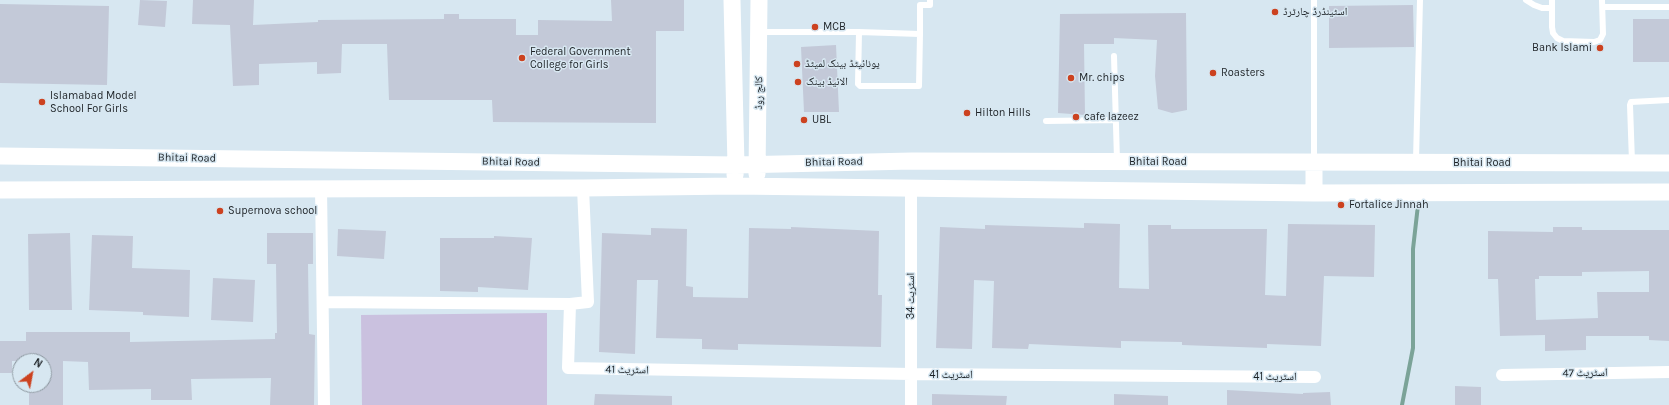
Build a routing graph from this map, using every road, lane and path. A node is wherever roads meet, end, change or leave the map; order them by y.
1 (732, 0) edge
2 (759, 0) edge
3 (930, 0) edge
4 (1314, 0) edge
5 (1420, 0) edge
6 (1526, 0) edge
7 (1552, 0) edge
8 (1603, 3) edge
9 (1669, 7) edge
10 (1552, 8) junction
11 (760, 32) junction
12 (859, 32) junction
13 (920, 34) junction
14 (1114, 56) dead end
15 (1669, 100) edge
16 (1116, 120) junction
17 (1046, 121) dead end
18 (0, 156) edge
19 (912, 160) junction
20 (1117, 162) junction
21 (1314, 162) junction
22 (1416, 162) junction
23 (1632, 163) junction
24 (1669, 163) edge
25 (757, 164) junction
26 (736, 165) junction
27 (734, 186) junction
28 (757, 186) junction
29 (321, 188) junction
30 (583, 188) junction
31 (911, 188) junction
32 (0, 190) edge
33 (1669, 192) edge
34 (1314, 193) junction
35 (323, 302) junction
36 (570, 304) junction
37 (1669, 372) edge
38 (912, 374) junction
39 (1502, 374) dead end
40 (1315, 377) dead end
41 (324, 405) edge
42 (911, 405) edge

1 - 26 street
2 - 11 street, کالج روڈ
3 - 13 lane
4 - 21 lane
5 - 22 lane
6 - 10 lane
7 - 10 lane
8 - 9 lane
8 - 10 lane
11 - 12 lane
11 - 25 street, کالج روڈ
12 - 13 lane
12 - 13 lane
14 - 16 lane
15 - 23 lane
16 - 17 lane
16 - 20 lane
18 - 26 street, Bhitai Road
19 - 20 street, Bhitai Road
19 - 25 street, Bhitai Road
19 - 31 street
20 - 21 street, Bhitai Road
21 - 22 street, Bhitai Road
21 - 34 street
22 - 23 street, Bhitai Road
23 - 24 street, Bhitai Road
25 - 26 street, Bhitai Road
25 - 28 street, کالج روڈ
26 - 27 street
27 - 28 street
27 - 30 street
28 - 31 street
29 - 30 street
29 - 32 street
29 - 35 street
30 - 36 street
31 - 34 street
31 - 38 street, اسٹریٹ 34
33 - 34 street
35 - 36 street
35 - 41 street
36 - 38 street, اسٹریٹ 41
37 - 39 street, اسٹریٹ 47
38 - 40 street, اسٹریٹ 41
38 - 42 street, اسٹریٹ 34

